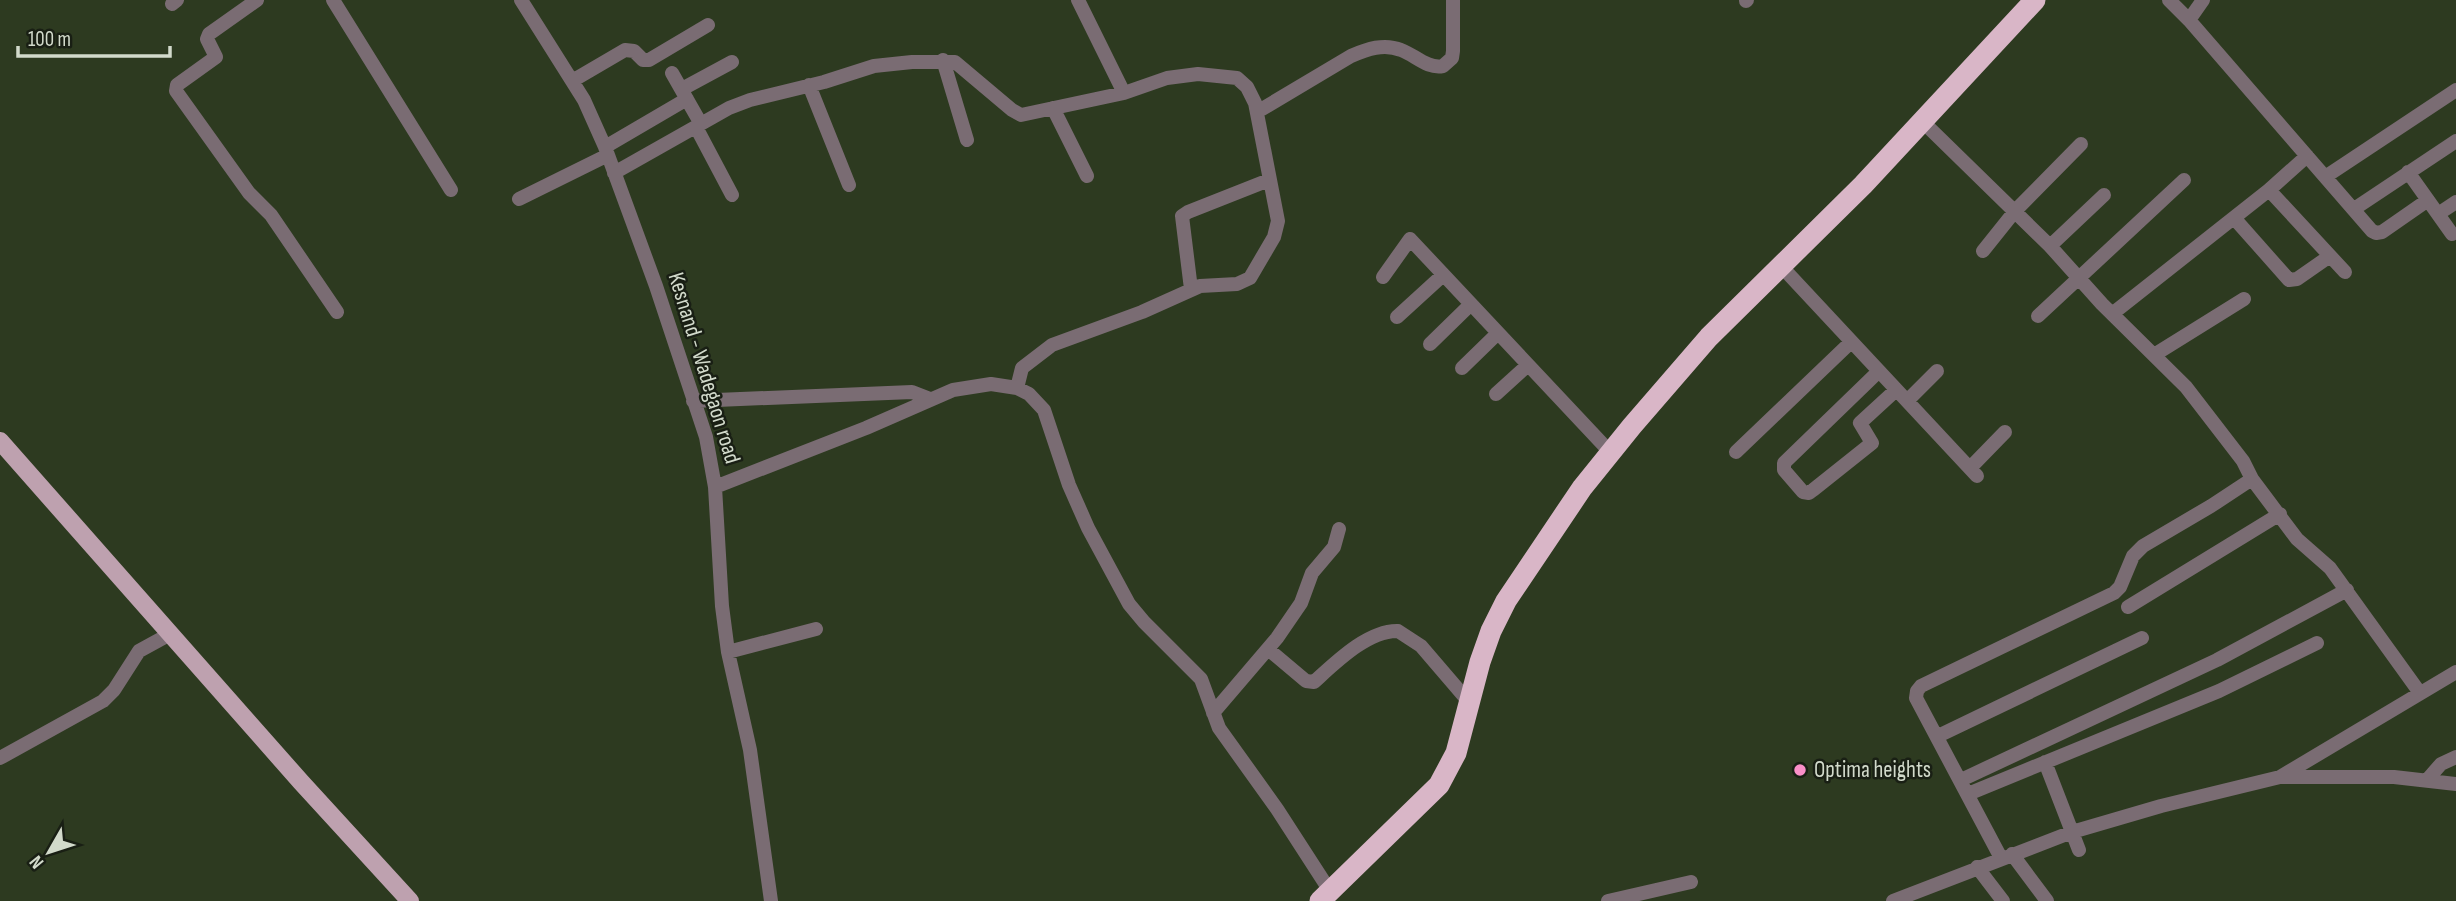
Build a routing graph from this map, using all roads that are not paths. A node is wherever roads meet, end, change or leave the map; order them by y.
1 (257, 0) edge
2 (333, 0) edge
3 (521, 0) edge
4 (1078, 0) edge
5 (1453, 0) edge
6 (2035, 0) edge
7 (2169, 0) edge
8 (2203, 0) edge
9 (2189, 20) junction
10 (708, 25) dead end
11 (943, 60) junction
12 (732, 62) dead end
13 (672, 73) dead end
14 (572, 80) junction
15 (809, 85) junction
16 (2456, 90) edge
17 (1124, 93) junction
18 (685, 94) junction
19 (1053, 108) junction
20 (1257, 112) junction
21 (1921, 120) junction
22 (698, 125) junction
23 (967, 140) dead end
24 (2456, 141) edge
25 (2081, 144) dead end
26 (607, 151) junction
27 (2307, 156) junction
28 (2408, 172) junction
29 (614, 173) junction
30 (1087, 176) dead end
31 (2325, 177) junction
32 (1269, 180) junction
33 (2184, 180) dead end
34 (849, 185) dead end
35 (452, 190) dead end
36 (2269, 190) junction
37 (732, 195) dead end
38 (2104, 195) dead end
39 (519, 199) dead end
40 (2428, 200) junction
41 (2456, 202) edge
42 (2354, 209) junction
43 (2015, 211) junction
44 (2438, 214) junction
45 (2234, 218) junction
46 (2452, 234) dead end
47 (2050, 246) junction
48 (1983, 251) dead end
49 (2330, 256) junction
50 (1782, 267) junction
51 (2345, 272) dead end
52 (1443, 275) junction
53 (1383, 277) dead end
54 (2079, 279) junction
55 (1191, 289) junction
56 (2244, 299) dead end
57 (1471, 304) junction
58 (337, 312) dead end
59 (2112, 314) junction
60 (2038, 316) dead end
61 (1397, 317) dead end
62 (1498, 333) junction
63 (1851, 342) junction
64 (1430, 344) dead end
65 (2154, 355) junction
66 (1528, 365) junction
67 (1462, 368) dead end
68 (1879, 371) junction
69 (1937, 372) dead end
70 (1017, 388) junction
71 (1896, 390) junction
72 (1496, 394) dead end
73 (930, 399) junction
74 (694, 401) junction
75 (1907, 401) junction
76 (2005, 432) dead end
77 (0, 441) edge
78 (1736, 452) dead end
79 (1611, 453) junction
80 (2252, 479) junction
81 (715, 487) junction
82 (2280, 514) junction
83 (1339, 528) dead end
84 (2347, 590) junction
85 (2128, 607) dead end
86 (816, 629) dead end
87 (170, 634) junction
88 (2143, 638) dead end
89 (2317, 643) dead end
90 (1268, 649) junction
91 (728, 652) junction
92 (2456, 672) edge
93 (2420, 693) junction
94 (1469, 702) junction
95 (1213, 713) junction
96 (1938, 736) junction
97 (2456, 757) edge
98 (0, 758) edge
99 (2045, 762) junction
100 (2280, 777) junction
101 (2427, 780) junction
102 (2456, 785) edge
103 (1965, 787) junction
104 (2072, 832) junction
105 (2079, 850) dead end
106 (2006, 856) junction
107 (1977, 867) junction
108 (1691, 882) dead end
109 (1325, 896) edge
110 (410, 901) edge
111 (771, 901) edge
112 (1608, 901) edge
113 (1893, 901) edge
114 (2003, 901) edge
115 (2047, 901) edge

1 - 58 street
2 - 35 street
3 - 14 street, Kesnand - Wadegaon road
4 - 17 street
5 - 20 street
6 - 21 highway
7 - 9 street
8 - 9 street
9 - 27 street
10 - 14 street
11 - 15 street
11 - 19 street
11 - 23 street
12 - 18 street
13 - 18 street
14 - 26 street, Kesnand - Wadegaon road
15 - 22 street
15 - 34 street
16 - 31 street
17 - 19 street
17 - 20 street
18 - 22 street
18 - 26 street
19 - 30 street
20 - 32 street
21 - 43 street
21 - 50 highway
22 - 29 street
22 - 37 street
24 - 28 street
25 - 43 street
26 - 29 street, Kesnand - Wadegaon road
26 - 39 street
27 - 31 street
27 - 36 street
28 - 40 street
28 - 42 street
29 - 74 street, Kesnand - Wadegaon road
31 - 42 street
32 - 55 street
32 - 55 street
33 - 54 street
36 - 45 street
36 - 49 street
38 - 47 street
40 - 42 street
40 - 44 street
41 - 44 street
43 - 47 street
43 - 48 street
44 - 46 street
45 - 49 street
45 - 59 street
47 - 54 street
49 - 51 street
50 - 63 street
50 - 79 highway
52 - 53 street
52 - 57 street
52 - 61 street
54 - 59 street
54 - 60 street
55 - 70 street
56 - 65 street
57 - 62 street
57 - 64 street
59 - 65 street
62 - 66 street
62 - 67 street
63 - 68 street
63 - 78 street
65 - 80 street
66 - 72 street
66 - 79 street
68 - 71 street
68 - 71 street
69 - 75 street
70 - 73 street
70 - 95 street
71 - 75 street
73 - 74 street
73 - 81 street
74 - 81 street, Kesnand - Wadegaon road
75 - 76 street
77 - 87 main road
79 - 94 highway
80 - 82 street
80 - 96 street
81 - 91 street, Kesnand - Wadegaon road
82 - 84 street
82 - 85 street
83 - 90 street
84 - 93 street
84 - 103 street
86 - 91 street
87 - 98 street
87 - 110 main road
88 - 96 street
89 - 99 street
90 - 94 street
90 - 95 street
91 - 111 street, Kesnand - Wadegaon road
92 - 93 street
93 - 100 street
94 - 109 highway
95 - 109 street
96 - 103 street
97 - 101 street
99 - 103 street
99 - 104 street
100 - 101 street
100 - 104 street
101 - 102 street
103 - 106 street
104 - 105 street
104 - 106 street
106 - 107 street
106 - 115 street
107 - 113 street
107 - 114 street
108 - 112 street

